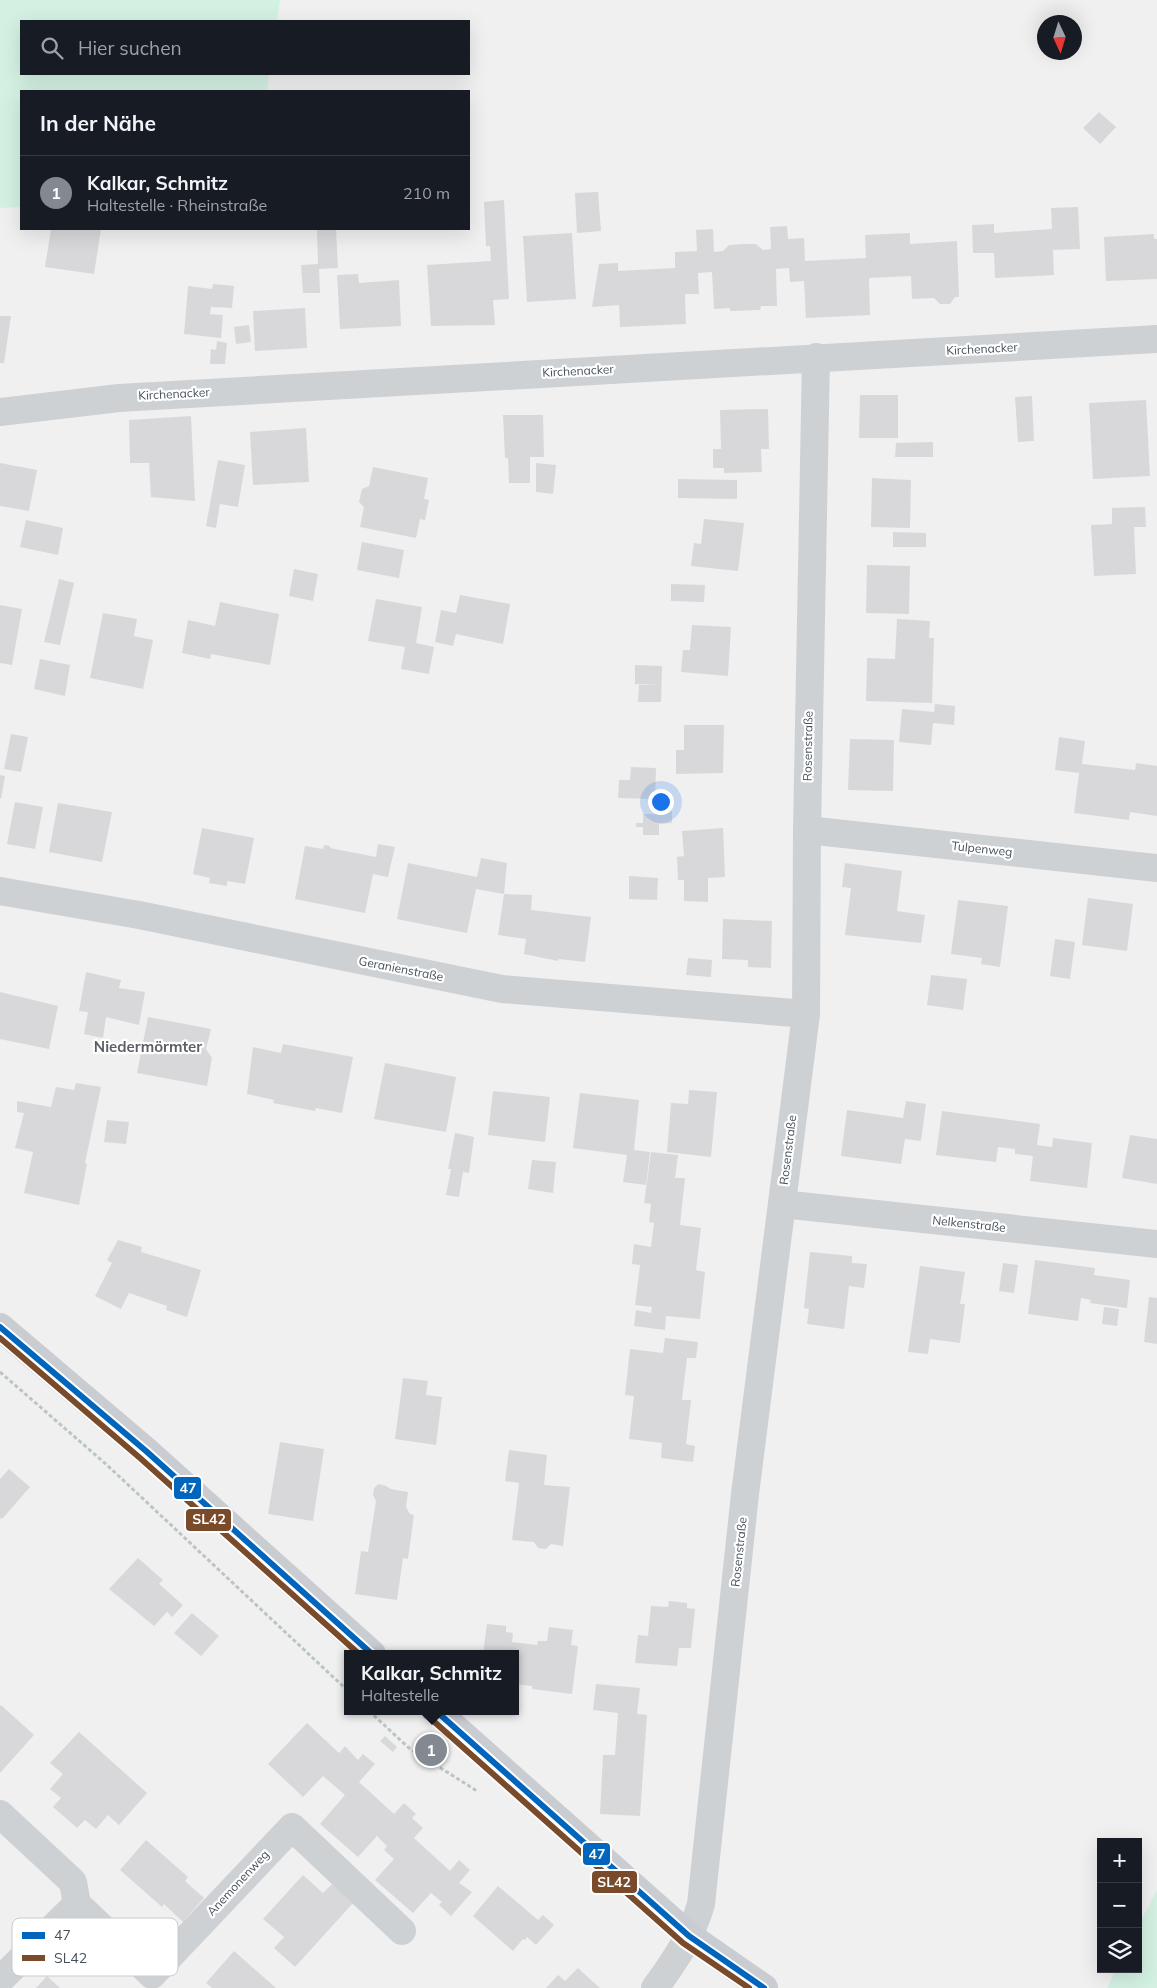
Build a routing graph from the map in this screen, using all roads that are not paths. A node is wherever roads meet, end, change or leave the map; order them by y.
1 (1157, 339) edge
2 (816, 357) junction
3 (0, 412) edge
4 (807, 830) junction
5 (1157, 868) edge
6 (0, 891) edge
7 (806, 1014) junction
8 (782, 1204) junction
9 (1157, 1244) edge
10 (0, 1326) edge
11 (368, 1650) edge
12 (440, 1715) edge
13 (0, 1814) edge
14 (77, 1904) junction
15 (63, 1918) edge
16 (92, 1918) edge
17 (402, 1931) dead end
18 (689, 1936) junction
19 (178, 1948) edge
20 (12, 1968) edge
21 (0, 1980) edge
22 (655, 1988) edge
23 (764, 1988) edge

1 - 2 street, Kirchenacker
2 - 3 street, Kirchenacker
2 - 4 street, Rosenstraße
4 - 5 street, Tulpenweg
4 - 7 street, Rosenstraße
6 - 7 street, Geranienstraße
7 - 8 street, Rosenstraße
8 - 9 street, Nelkenstraße
8 - 18 street, Rosenstraße
10 - 11 main road
12 - 18 main road
13 - 14 street
14 - 15 street
14 - 16 street, Anemonenweg
17 - 19 street, Anemonenweg
18 - 22 street, Rosenstraße
18 - 23 main road
20 - 21 street

